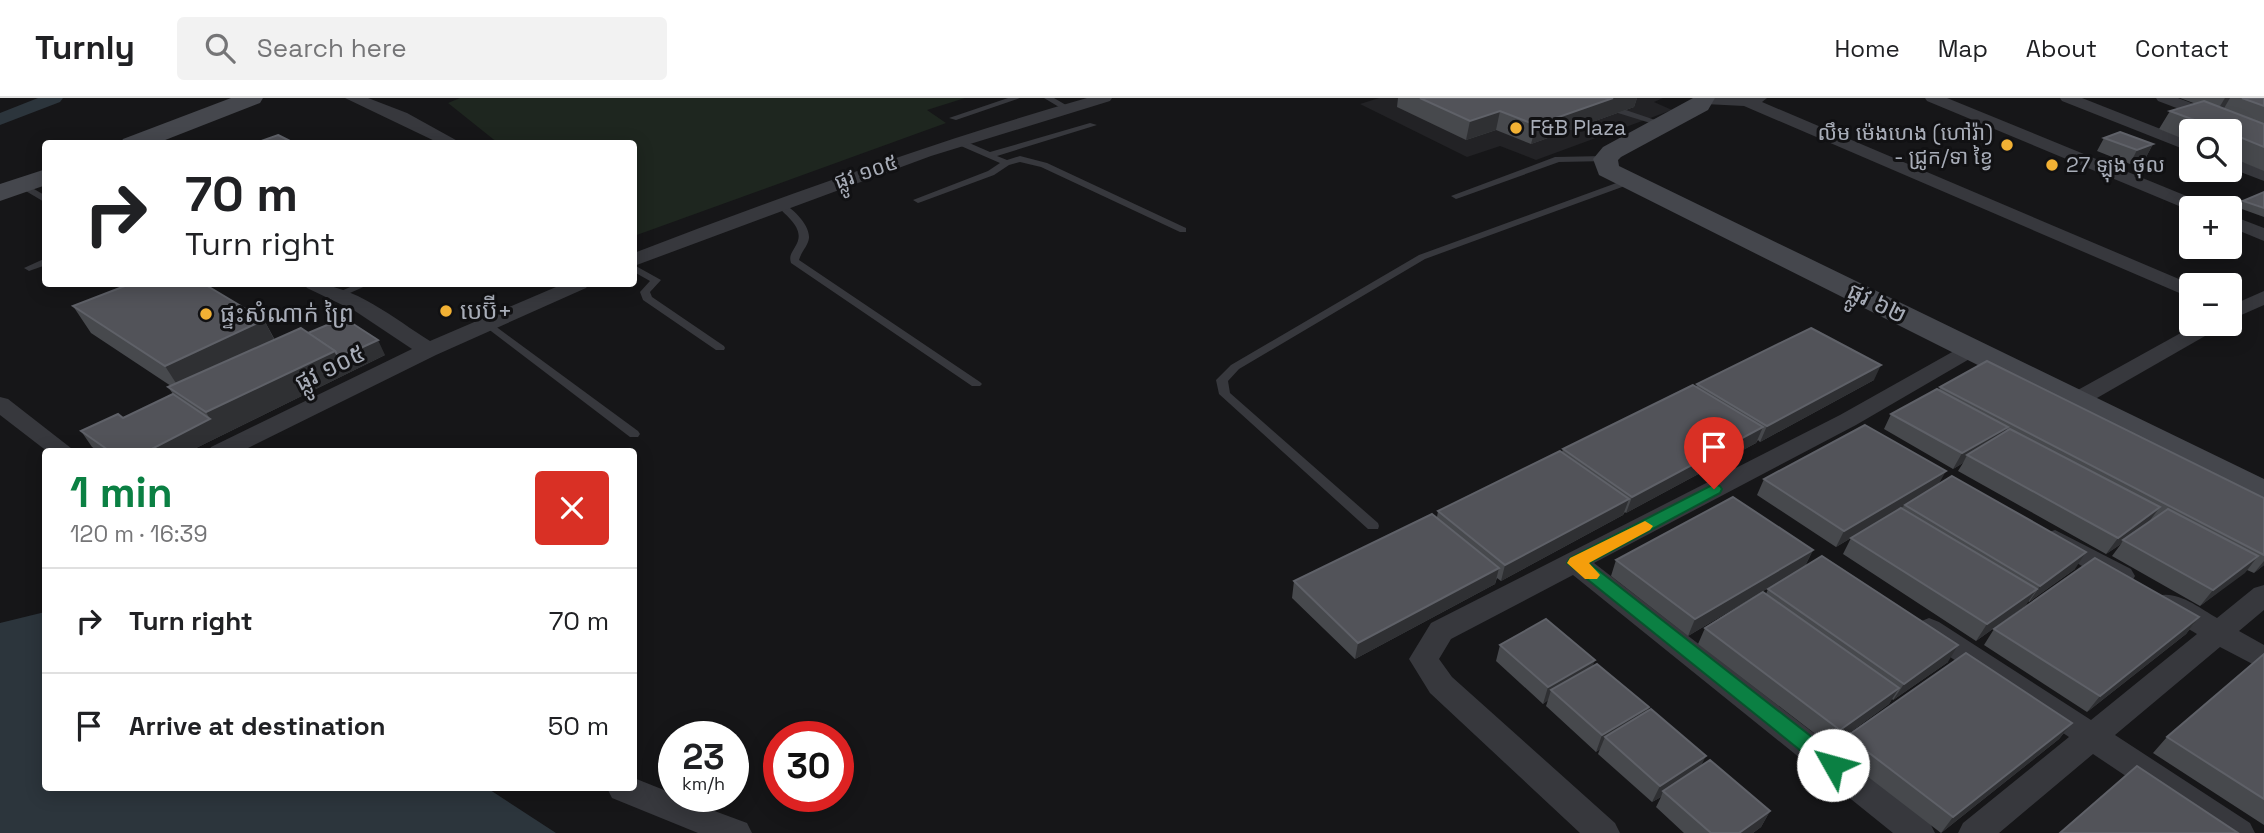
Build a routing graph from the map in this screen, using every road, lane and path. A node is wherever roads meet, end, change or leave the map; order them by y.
1 (252, 98) edge
2 (353, 98) edge
3 (1016, 98) edge
4 (1048, 98) edge
5 (1104, 98) edge
6 (1933, 98) edge
7 (2068, 98) edge
8 (2164, 98) edge
9 (1705, 99) edge
10 (1753, 100) edge
11 (1604, 107) edge
12 (1067, 108) junction
13 (953, 118) dead end
14 (1663, 124) junction
15 (1093, 125) dead end
16 (2264, 136) edge
17 (142, 140) edge
18 (447, 140) edge
19 (957, 141) junction
20 (2179, 142) edge
21 (989, 155) junction
22 (1605, 159) junction
23 (1006, 163) junction
24 (2242, 167) edge
25 (2264, 176) edge
26 (1630, 181) junction
27 (23, 185) edge
28 (1456, 196) dead end
29 (42, 197) edge
30 (2179, 199) edge
31 (918, 200) dead end
32 (780, 204) junction
33 (2242, 226) edge
34 (1183, 230) dead end
35 (2264, 235) edge
36 (637, 259) edge
37 (42, 263) edge
38 (29, 268) dead end
39 (637, 270) edge
40 (320, 287) edge
41 (357, 287) edge
42 (572, 287) edge
43 (2179, 287) edge
44 (337, 295) junction
45 (2264, 297) edge
46 (2242, 306) edge
47 (487, 323) junction
48 (2191, 336) edge
49 (720, 348) dead end
50 (1970, 349) junction
51 (428, 350) junction
52 (976, 384) dead end
53 (2075, 401) junction
54 (0, 404) edge
55 (1848, 420) junction
56 (634, 434) dead end
57 (1872, 434) edge
58 (59, 448) edge
59 (228, 448) edge
60 (2264, 494) edge
61 (1373, 526) dead end
62 (2039, 530) edge
63 (1576, 563) junction
64 (2264, 595) edge
65 (1910, 617) edge
66 (2218, 632) junction
67 (2264, 659) edge
68 (2094, 737) junction
69 (631, 791) edge
70 (735, 833) edge
71 (1603, 833) edge
72 (1918, 833) edge
73 (1975, 833) edge
74 (2238, 833) edge

1 - 17 street
2 - 18 street
3 - 13 lane
4 - 12 lane
5 - 12 street, ផ្លូវ ១០៥
6 - 30 street
7 - 20 street
8 - 16 street
9 - 10 street
9 - 14 street
10 - 43 street
11 - 14 lane
12 - 19 street, ផ្លូវ ១០៥
14 - 22 street
15 - 21 lane
19 - 21 lane
19 - 32 street, ផ្លូវ ១០៥
21 - 23 lane
22 - 26 street, ផ្លូវ ៦២
22 - 28 lane
23 - 31 lane
23 - 34 lane
24 - 25 street
26 - 50 street, ផ្លូវ ៦២
26 - 61 lane
27 - 29 lane
32 - 36 street, ផ្លូវ ១០៥
32 - 52 lane
33 - 35 street
37 - 38 lane
39 - 49 lane
40 - 44 street
41 - 44 lane
42 - 47 street, ផ្លូវ ១០៥
44 - 51 street
45 - 46 street
47 - 51 street, ផ្លូវ ១០៥
47 - 56 lane
48 - 53 street
50 - 53 street, ផ្លូវ ៦២
50 - 55 street
51 - 59 street, ផ្លូវ ១០៥
53 - 60 street, ផ្លូវ ៦២
54 - 58 street
55 - 57 street
55 - 63 street
62 - 66 street
63 - 71 street
63 - 72 street
64 - 66 street
65 - 68 street
66 - 67 street
66 - 68 street
68 - 73 street
68 - 74 street
69 - 70 street

